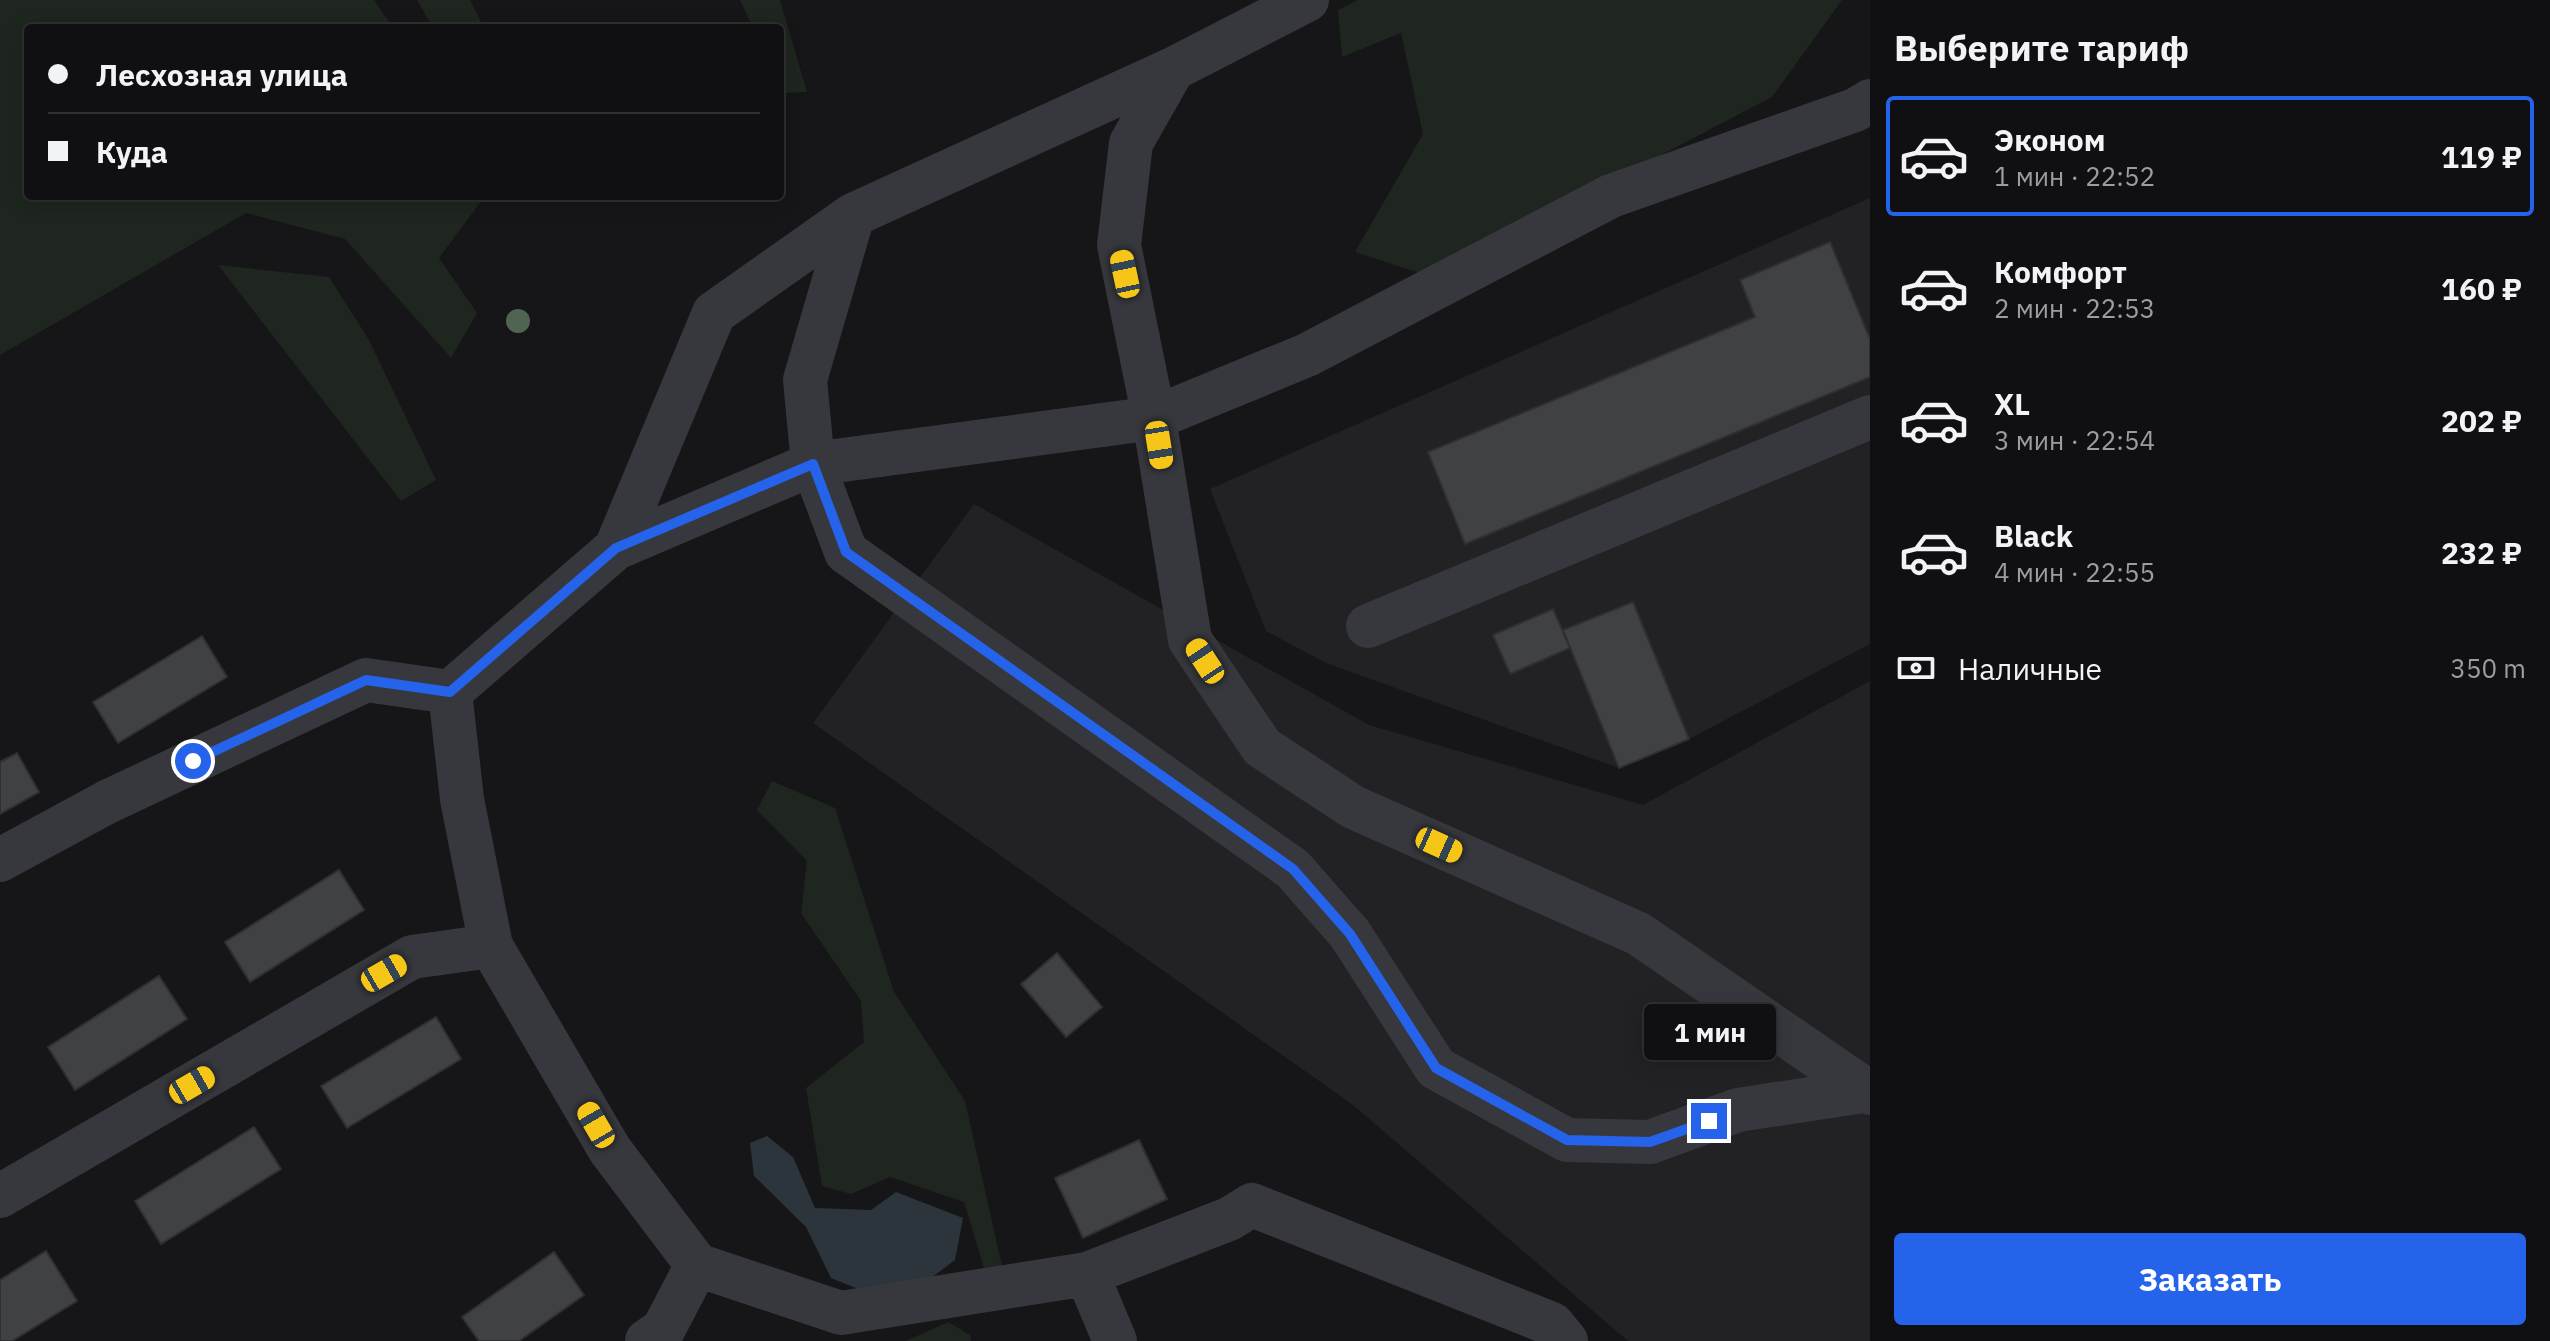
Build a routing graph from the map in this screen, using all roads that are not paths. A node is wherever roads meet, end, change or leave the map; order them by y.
1 (1307, 0) edge
2 (1173, 69) junction
3 (1870, 101) edge
4 (853, 215) junction
5 (1870, 417) edge
6 (1154, 418) junction
7 (813, 464) junction
8 (616, 548) junction
9 (1368, 626) dead end
10 (450, 692) junction
11 (0, 860) edge
12 (491, 946) junction
13 (1866, 1092) edge
14 (0, 1196) edge
15 (697, 1265) junction
16 (1087, 1274) junction
17 (657, 1337) edge
18 (1115, 1341) edge
19 (1566, 1341) edge

1 - 2 street
2 - 4 street
2 - 6 street
3 - 6 street
4 - 7 street
4 - 8 street
5 - 9 street
6 - 7 street
6 - 13 street
7 - 8 street
7 - 13 street
8 - 10 street
10 - 11 street
10 - 12 street
12 - 14 street
12 - 15 street
15 - 16 street
15 - 17 street
16 - 18 street
16 - 19 street

